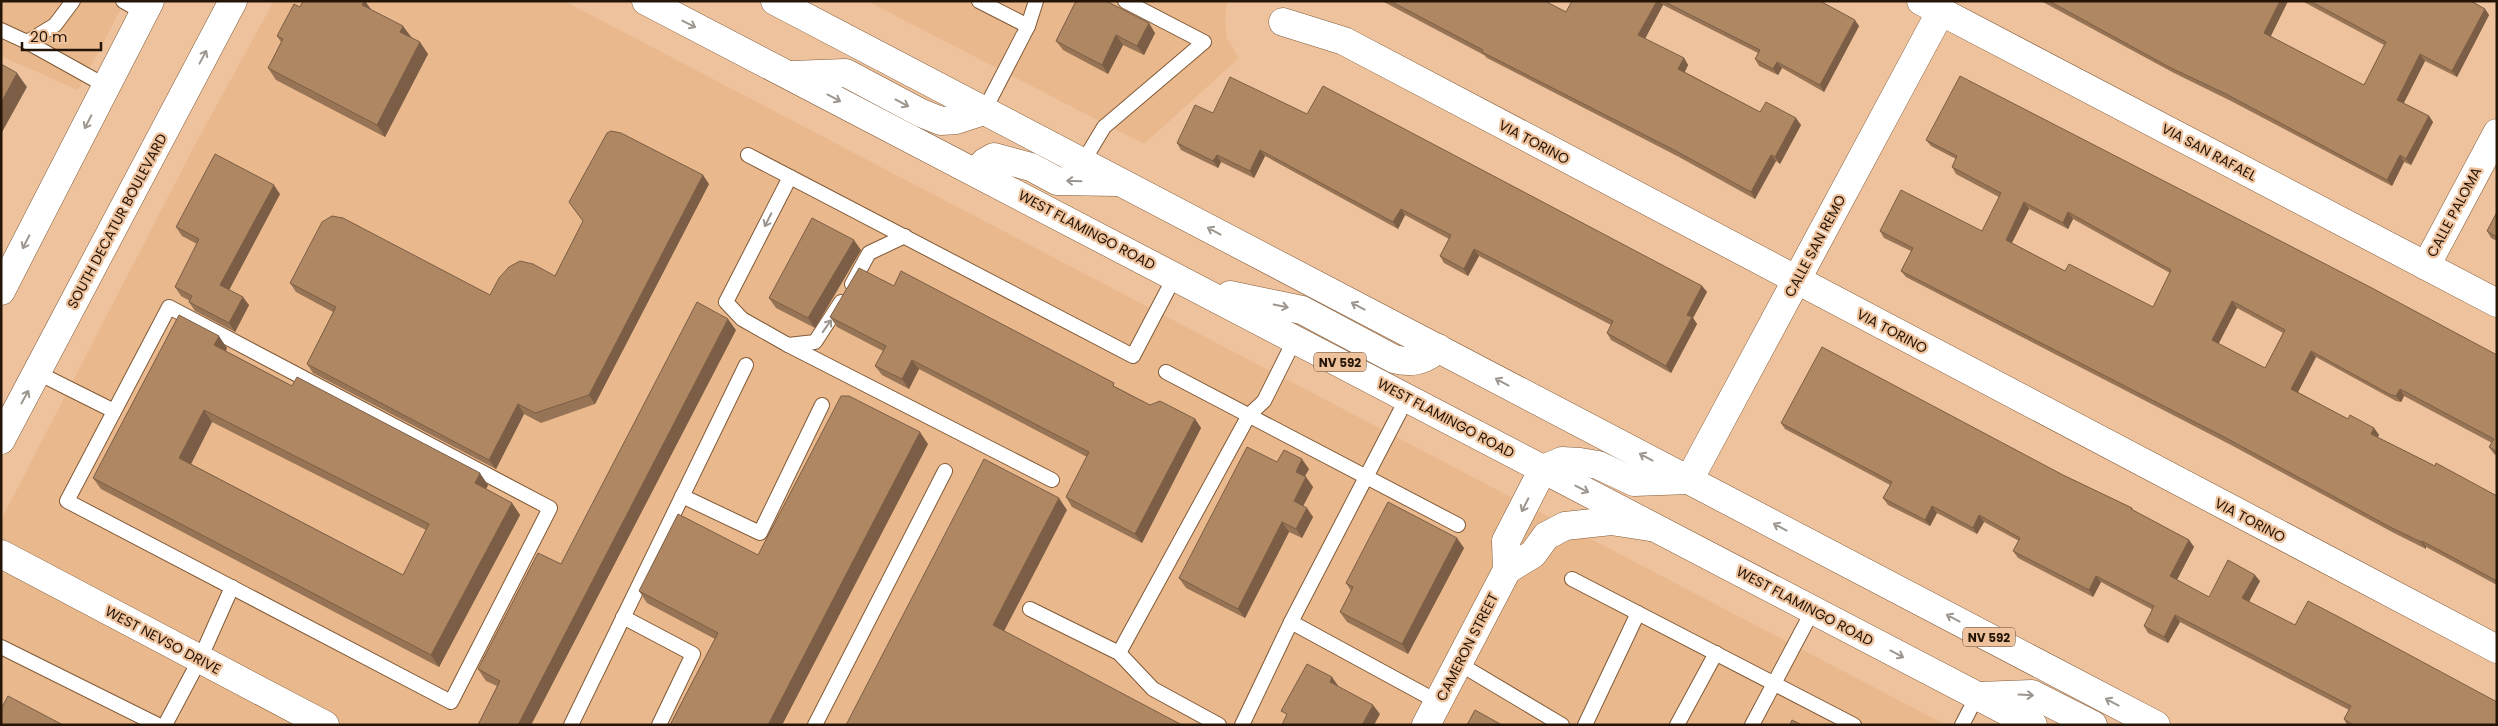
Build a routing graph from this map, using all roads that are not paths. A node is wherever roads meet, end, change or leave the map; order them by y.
1 (73, 1) edge
2 (233, 1) edge
3 (646, 1) edge
4 (775, 1) edge
5 (980, 1) edge
6 (1036, 1) edge
7 (1125, 1) edge
8 (139, 5) edge
9 (1931, 6) edge
10 (1283, 22) dead end
11 (1028, 26) junction
12 (1, 30) edge
13 (27, 42) junction
14 (790, 75) junction
15 (106, 86) junction
16 (984, 110) junction
17 (2497, 133) edge
18 (748, 155) dead end
19 (1083, 162) junction
20 (976, 172) junction
21 (790, 177) junction
22 (1123, 183) junction
23 (904, 236) junction
24 (2426, 266) junction
25 (1175, 276) junction
26 (1796, 281) junction
27 (1199, 289) junction
28 (1, 291) edge
29 (2497, 303) edge
30 (1295, 339) junction
31 (788, 345) junction
32 (1438, 348) junction
33 (746, 365) dead end
34 (1166, 372) dead end
35 (38, 373) junction
36 (1407, 398) junction
37 (822, 405) dead end
38 (114, 411) junction
39 (1248, 415) junction
40 (1, 440) edge
41 (1543, 469) junction
42 (945, 471) dead end
43 (1366, 476) junction
44 (1052, 480) dead end
45 (1689, 480) junction
46 (682, 496) junction
47 (1458, 525) dead end
48 (1659, 529) junction
49 (1, 554) edge
50 (1507, 570) junction
51 (1572, 579) dead end
52 (232, 587) junction
53 (1030, 609) dead end
54 (1813, 610) junction
55 (1638, 613) junction
56 (623, 617) junction
57 (1291, 622) junction
58 (1, 647) edge
59 (2497, 650) edge
60 (1120, 653) junction
61 (1716, 653) junction
62 (200, 659) junction
63 (1458, 664) junction
64 (1775, 683) junction
65 (1977, 696) junction
66 (1432, 713) edge
67 (158, 725) edge
68 (165, 725) edge
69 (325, 725) edge
70 (571, 725) edge
71 (659, 725) edge
72 (815, 725) edge
73 (1219, 725) edge
74 (1242, 725) edge
75 (1562, 725) edge
76 (1585, 725) edge
77 (1677, 725) edge
78 (1752, 725) edge
79 (1854, 725) edge
80 (1962, 725) edge
81 (2033, 725) edge
82 (2093, 725) edge
83 (2156, 725) edge

1 - 13 lane
35 -> 2 main road, SOUTH DECATUR BOULEVARD
3 -> 14 main road, WEST FLAMINGO ROAD / NV 592
4 - 16 main road, NV 592
5 - 11 lane
6 - 11 lane
7 - 19 lane
8 - 15 main road
9 - 24 main road, VIA SAN RAFAEL
9 - 26 main road, CALLE SAN REMO
10 - 26 main road, VIA TORINO
11 - 16 lane
12 - 13 lane
13 - 15 lane
14 -> 16 main road
14 -> 20 main road, WEST FLAMINGO ROAD / NV 592
15 -> 28 main road
16 - 19 main road, NV 592
17 - 24 main road, CALLE PALOMA
18 - 21 lane
19 - 22 main road, NV 592
22 -> 20 main road
20 - 25 main road, WEST FLAMINGO ROAD / NV 592
21 - 23 lane
21 -> 31 lane
32 -> 22 main road, NV 592
23 - 25 lane
31 -> 23 lane
24 - 29 main road, VIA SAN RAFAEL
25 - 27 main road, WEST FLAMINGO ROAD / NV 592
26 - 45 main road, CALLE SAN REMO
26 - 59 main road, VIA TORINO
27 - 30 main road, WEST FLAMINGO ROAD / NV 592
27 -> 32 main road
30 - 36 main road, WEST FLAMINGO ROAD / NV 592
30 - 39 lane
31 - 44 lane
45 -> 32 main road, NV 592
33 - 46 lane
34 - 39 lane
35 - 38 lane
40 -> 35 main road, SOUTH DECATUR BOULEVARD
36 - 41 main road, WEST FLAMINGO ROAD / NV 592
36 - 43 lane
37 - 46 lane
38 - 52 lane
38 - 52 lane
39 - 43 lane
39 - 60 lane
41 - 45 main road
41 -> 48 main road, WEST FLAMINGO ROAD / NV 592
41 -> 50 main road, CAMERON STREET
42 - 72 lane
43 - 47 lane
43 - 57 lane
83 -> 45 main road, NV 592
46 - 56 lane
48 - 50 main road
48 - 54 main road, WEST FLAMINGO ROAD / NV 592
49 - 62 main road, WEST NEVSO DRIVE
50 - 63 main road, CAMERON STREET
51 - 55 lane
52 - 62 lane
53 - 60 lane
54 - 64 lane
54 -> 65 main road, WEST FLAMINGO ROAD / NV 592
55 - 61 lane
55 - 76 lane
56 - 70 lane
56 - 71 lane
57 - 66 lane
57 - 74 lane
58 - 67 lane
60 - 73 lane
61 - 64 lane
61 - 77 lane
62 - 68 lane
62 - 69 main road, WEST NEVSO DRIVE
63 - 66 main road, CAMERON STREET
63 - 75 lane
64 - 78 lane
64 - 79 lane
65 - 80 lane
65 - 81 main road, WEST FLAMINGO ROAD / NV 592
65 -> 82 main road

